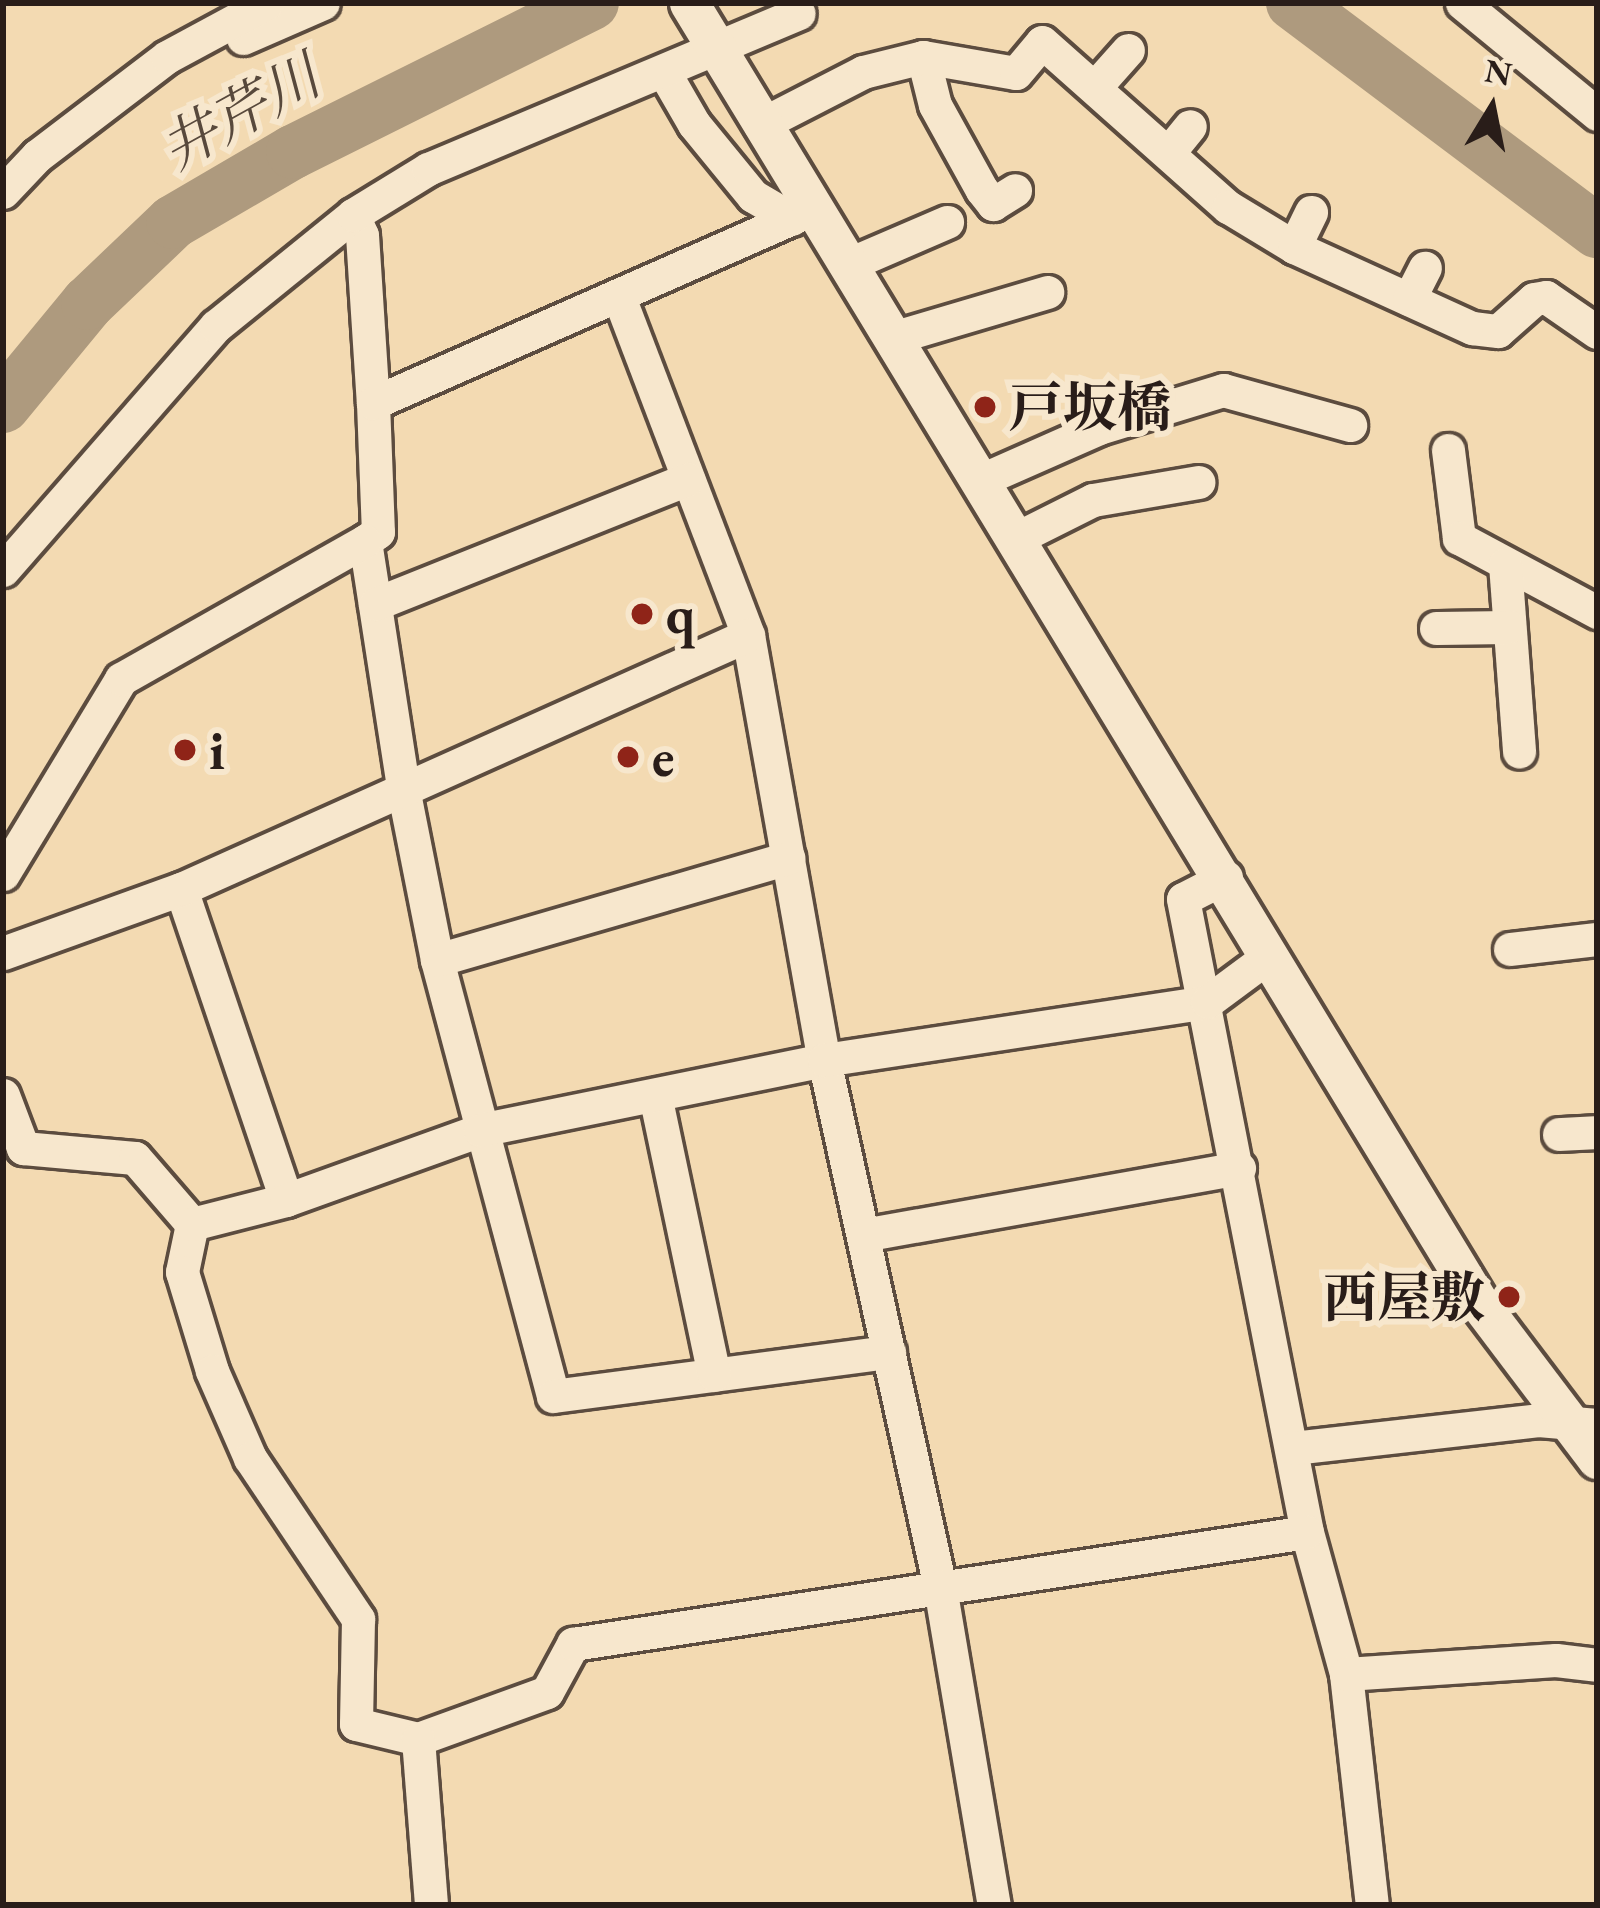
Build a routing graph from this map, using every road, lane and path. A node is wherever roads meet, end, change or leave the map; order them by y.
1 (267, 3) edge
2 (323, 3) edge
3 (1462, 3) edge
4 (799, 13) dead end
5 (704, 29) edge
6 (1128, 50) dead end
7 (166, 57) junction
8 (923, 57) junction
9 (664, 72) junction
10 (1096, 86) junction
11 (1597, 114) edge
12 (760, 125) junction
13 (1015, 190) dead end
14 (3, 192) edge
15 (1311, 212) dead end
16 (803, 214) junction
17 (352, 215) junction
18 (947, 222) dead end
19 (1294, 247) junction
20 (848, 265) junction
21 (1425, 268) dead end
22 (1047, 292) dead end
23 (620, 297) junction
24 (1409, 299) junction
25 (1597, 332) edge
26 (892, 338) junction
27 (373, 403) junction
28 (1349, 425) dead end
29 (1448, 450) dead end
30 (688, 479) junction
31 (979, 481) junction
32 (1198, 482) dead end
33 (1015, 539) junction
34 (365, 541) junction
35 (1505, 564) junction
36 (3, 570) edge
37 (375, 604) junction
38 (1597, 612) edge
39 (1509, 627) junction
40 (1436, 628) dead end
41 (748, 635) junction
42 (1519, 751) dead end
43 (404, 793) junction
44 (788, 858) junction
45 (3, 874) edge
46 (1226, 877) junction
47 (181, 889) junction
48 (1597, 939) edge
49 (1510, 949) dead end
50 (3, 953) edge
51 (1269, 956) junction
52 (437, 960) junction
53 (1207, 1002) junction
54 (824, 1060) junction
55 (655, 1094) junction
56 (3, 1096) edge
57 (480, 1130) junction
58 (1597, 1132) edge
59 (1559, 1134) dead end
60 (1239, 1168) junction
61 (286, 1200) junction
62 (192, 1224) junction
63 (863, 1235) junction
64 (889, 1352) junction
65 (714, 1375) junction
66 (1581, 1423) edge
67 (1293, 1448) junction
68 (1597, 1459) edge
69 (1307, 1532) junction
70 (940, 1587) junction
71 (1597, 1665) edge
72 (1346, 1673) junction
73 (418, 1739) junction
74 (431, 1905) edge
75 (994, 1905) edge
76 (1372, 1905) edge

1 - 7 street
2 - 7 street
3 - 11 street
4 - 5 street
5 - 9 street
5 - 12 street
6 - 10 street
7 - 14 street
8 - 10 street
8 - 12 street
8 - 13 street
9 - 16 street
9 - 17 street
10 - 19 street
12 - 16 street
15 - 19 street
16 - 20 street
16 - 23 street
17 - 27 street
17 - 36 street
18 - 20 street
19 - 24 street
20 - 26 street
21 - 24 street
22 - 26 street
23 - 27 street
23 - 30 street
24 - 25 street
26 - 31 street
27 - 34 street
28 - 31 street
29 - 35 street
30 - 37 street
30 - 41 street
31 - 33 street
32 - 33 street
33 - 46 street
34 - 37 street
34 - 45 street
35 - 38 street
35 - 39 street
37 - 43 street
39 - 40 street
39 - 42 street
41 - 43 street
41 - 44 street
43 - 47 street
43 - 52 street
44 - 52 street
44 - 54 street
46 - 51 street
46 - 53 street
47 - 50 street
47 - 61 street
48 - 49 street
51 - 53 street
51 - 66 street
52 - 57 street
53 - 54 street
53 - 60 street
54 - 55 street
54 - 63 street
55 - 57 street
55 - 65 street
56 - 62 street
57 - 61 street
57 - 65 street
58 - 59 street
60 - 63 street
60 - 67 street
61 - 62 street
62 - 73 street
63 - 64 street
64 - 65 street
64 - 70 street
66 - 67 street
66 - 68 street
67 - 69 street
69 - 70 street
69 - 72 street
70 - 73 street
70 - 75 street
71 - 72 street
72 - 76 street
73 - 74 street

